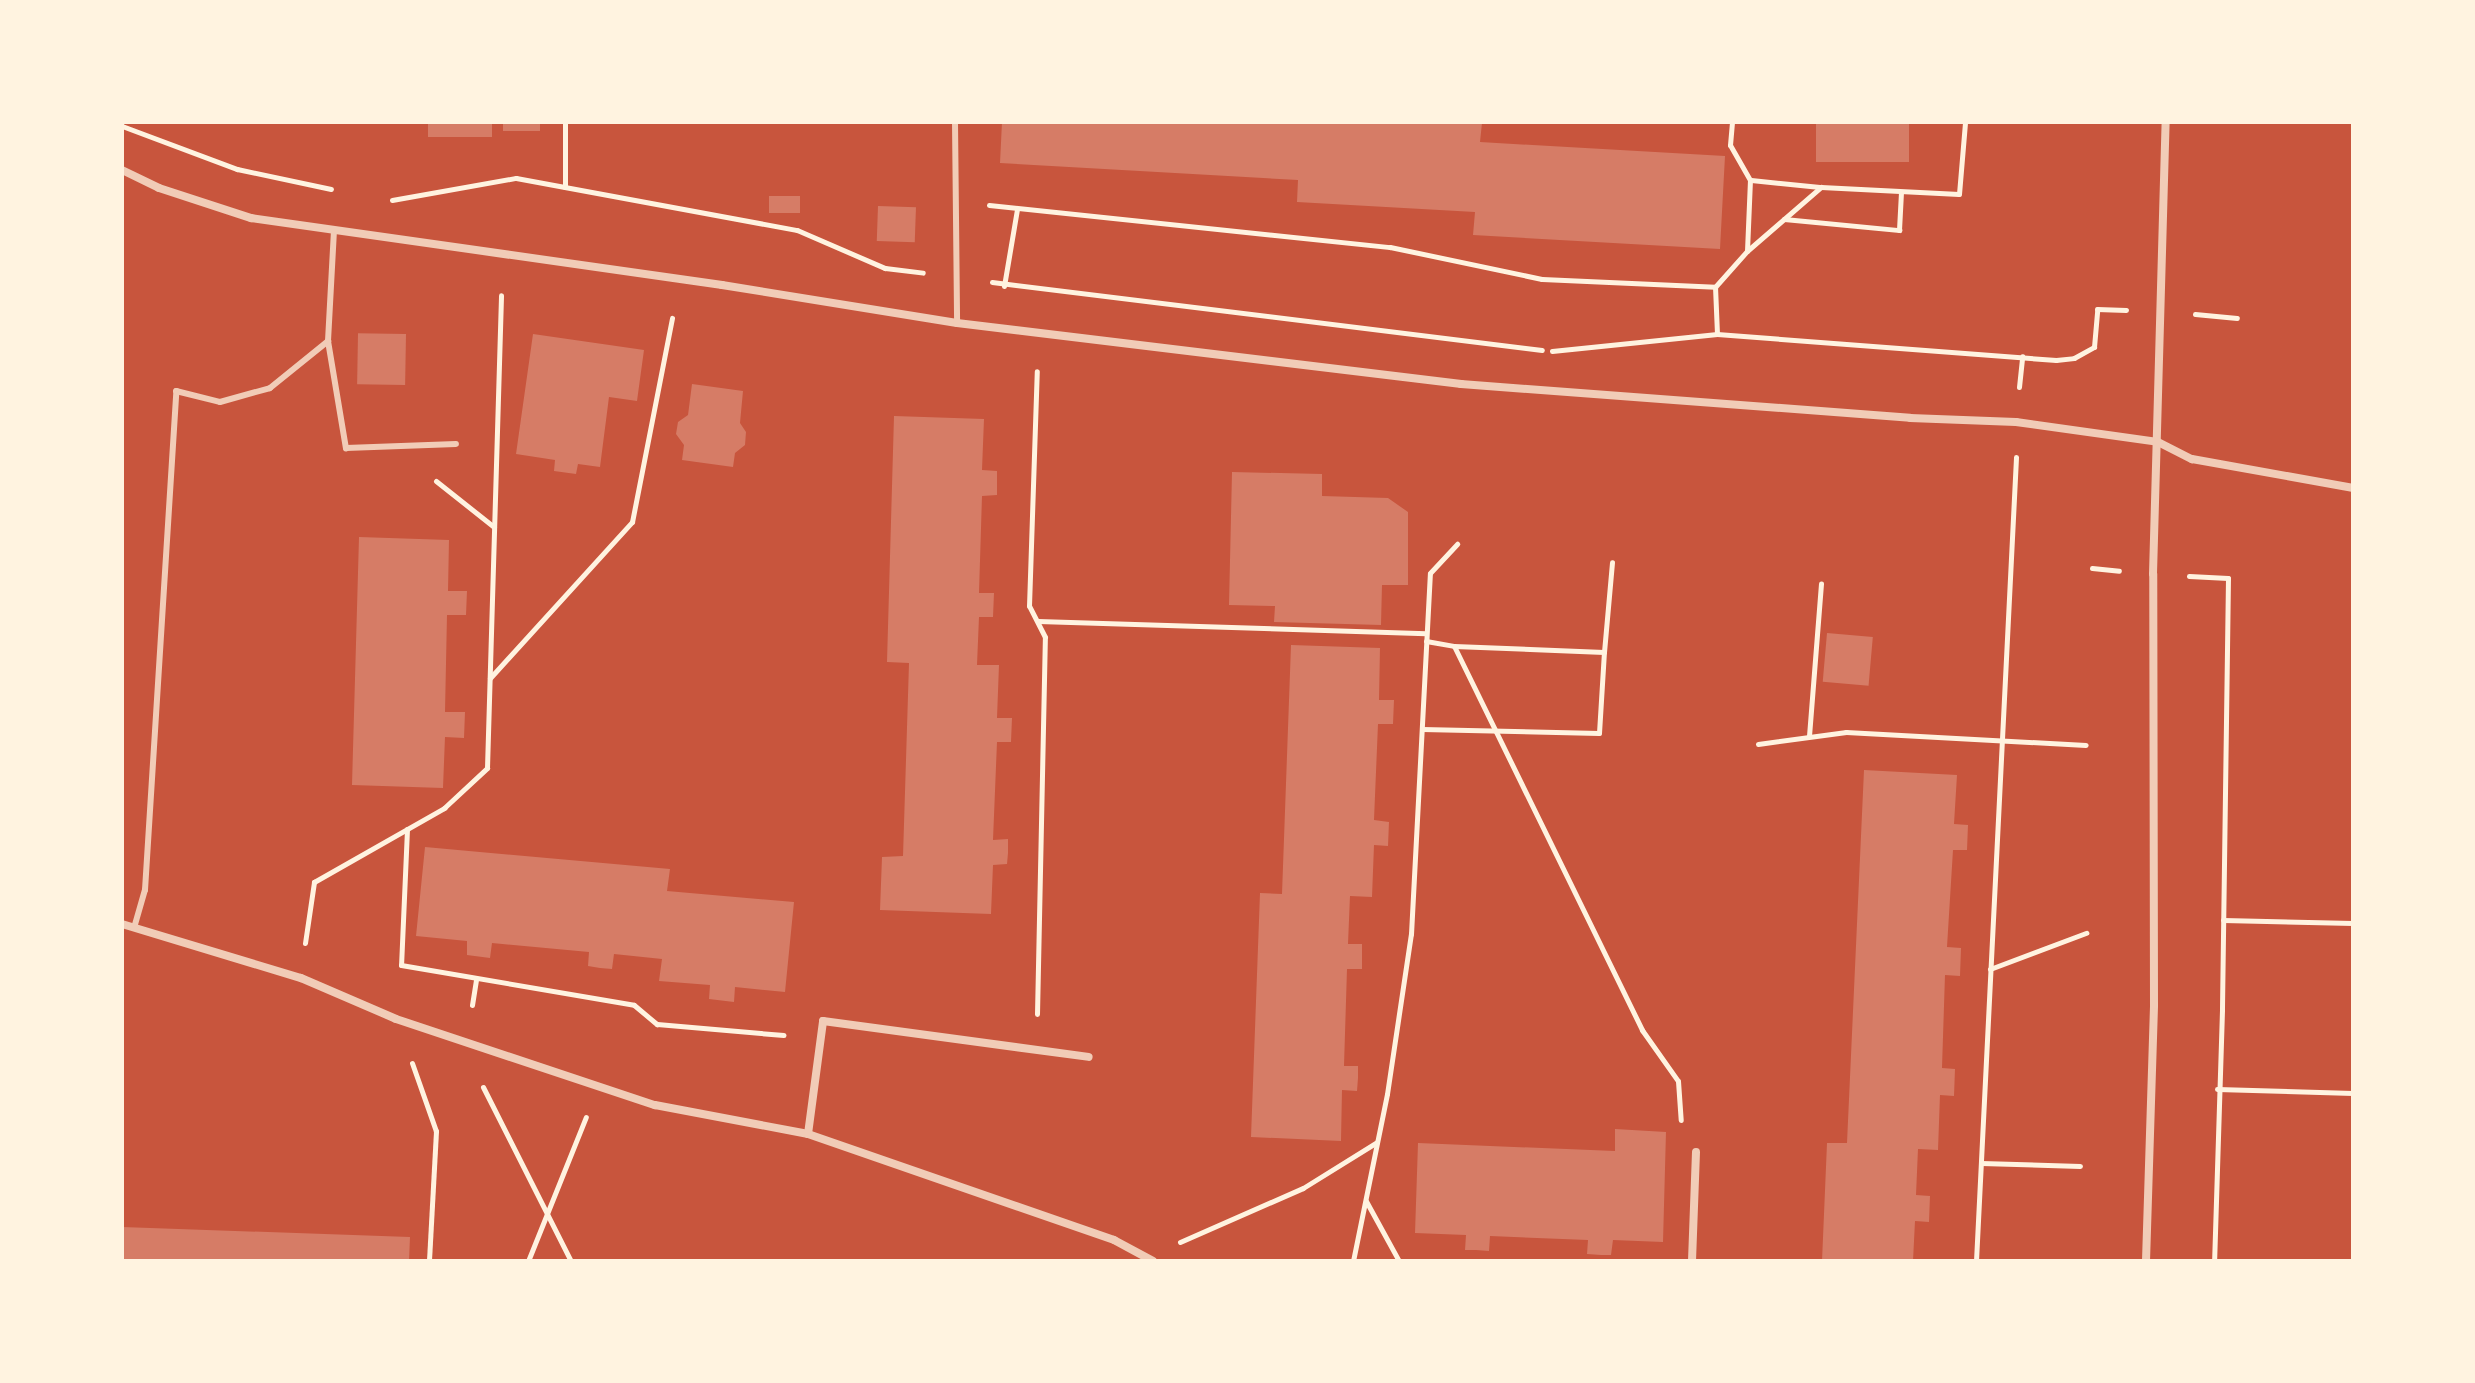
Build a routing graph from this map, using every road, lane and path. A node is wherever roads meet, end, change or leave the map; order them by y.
1 (565, 122) edge
2 (955, 122) edge
3 (1732, 122) edge
4 (1965, 122) edge
5 (2166, 122) edge
6 (122, 126) edge
7 (122, 170) edge
8 (1750, 180) junction
9 (565, 187) junction
10 (1821, 187) junction
11 (334, 190) dead end
12 (1901, 192) junction
13 (387, 201) dead end
14 (955, 201) junction
15 (1017, 209) junction
16 (1783, 218) junction
17 (334, 230) junction
18 (1747, 251) junction
19 (956, 277) junction
20 (1004, 284) junction
21 (1715, 287) junction
22 (501, 295) dead end
23 (2161, 311) junction
24 (672, 318) dead end
25 (2237, 318) dead end
26 (957, 323) junction
27 (1717, 334) junction
28 (328, 341) junction
29 (2022, 356) junction
30 (1037, 371) dead end
31 (2016, 422) junction
32 (2158, 442) junction
33 (456, 444) dead end
34 (395, 447) junction
35 (2353, 488) edge
36 (494, 527) junction
37 (1457, 544) dead end
38 (1612, 562) dead end
39 (2228, 578) dead end
40 (1821, 583) dead end
41 (1038, 621) junction
42 (1426, 633) junction
43 (1426, 641) junction
44 (1454, 646) junction
45 (1604, 652) junction
46 (489, 679) junction
47 (1421, 729) junction
48 (1496, 732) junction
49 (1809, 736) junction
50 (2002, 740) junction
51 (1758, 744) dead end
52 (2086, 745) dead end
53 (407, 828) junction
54 (2223, 920) junction
55 (2353, 923) edge
56 (122, 924) edge
57 (134, 928) junction
58 (2086, 933) dead end
59 (1990, 969) junction
60 (301, 978) junction
61 (396, 1019) junction
62 (819, 1038) junction
63 (466, 1043) junction
64 (1036, 1050) junction
65 (1089, 1057) dead end
66 (599, 1087) junction
67 (2217, 1089) junction
68 (2353, 1093) edge
69 (808, 1134) junction
70 (1378, 1141) junction
71 (1696, 1152) joint
72 (1981, 1163) junction
73 (2080, 1166) dead end
74 (1365, 1200) junction
75 (548, 1213) junction
76 (1140, 1254) junction
77 (429, 1261) edge
78 (528, 1261) edge
79 (571, 1261) edge
80 (1153, 1261) edge
81 (1353, 1261) edge
82 (1399, 1261) edge
83 (1692, 1261) edge
84 (1976, 1261) edge
85 (2146, 1261) edge
86 (2214, 1261) edge

1 - 9 path
2 - 14 lane
3 - 8 path
4 - 12 path
5 - 23 street
6 - 11 path
7 - 17 street
8 - 10 path
8 - 18 path
9 - 13 path
9 - 19 path
10 - 12 path
10 - 16 path
12 - 16 path
14 - 15 path
14 - 19 lane
15 - 20 path
15 - 21 path
16 - 18 path
17 - 26 street
17 - 28 lane
18 - 21 path
19 - 20 path
19 - 26 lane
20 - 27 path
21 - 27 path
22 - 36 path
23 - 25 path
23 - 29 path
23 - 32 street
24 - 46 path
26 - 31 street
27 - 29 path
28 - 34 lane
28 - 57 lane
29 - 31 path
30 - 41 path
31 - 32 street
31 - 50 path
32 - 35 street
32 - 85 street
33 - 34 lane
34 - 36 path
36 - 46 path
37 - 42 path
38 - 45 path
39 - 54 path
40 - 49 path
41 - 42 path
41 - 64 path
42 - 43 path
43 - 44 path
43 - 47 path
44 - 45 path
44 - 48 path
45 - 48 path
46 - 53 path
47 - 48 path
47 - 70 path
48 - 71 path
49 - 50 path
49 - 51 path
50 - 52 path
50 - 59 path
53 - 60 path
53 - 62 path
54 - 55 path
54 - 67 path
56 - 57 street
57 - 60 street
58 - 59 path
59 - 72 path
60 - 61 street
61 - 63 street
61 - 77 path
62 - 64 street
62 - 69 street
63 - 66 street
63 - 75 path
64 - 65 street
66 - 69 street
66 - 75 path
67 - 68 path
67 - 86 path
69 - 76 street
70 - 74 path
70 - 76 path
71 - 83 street
72 - 73 path
72 - 84 path
74 - 81 path
74 - 82 path
75 - 78 path
75 - 79 path
76 - 80 street

